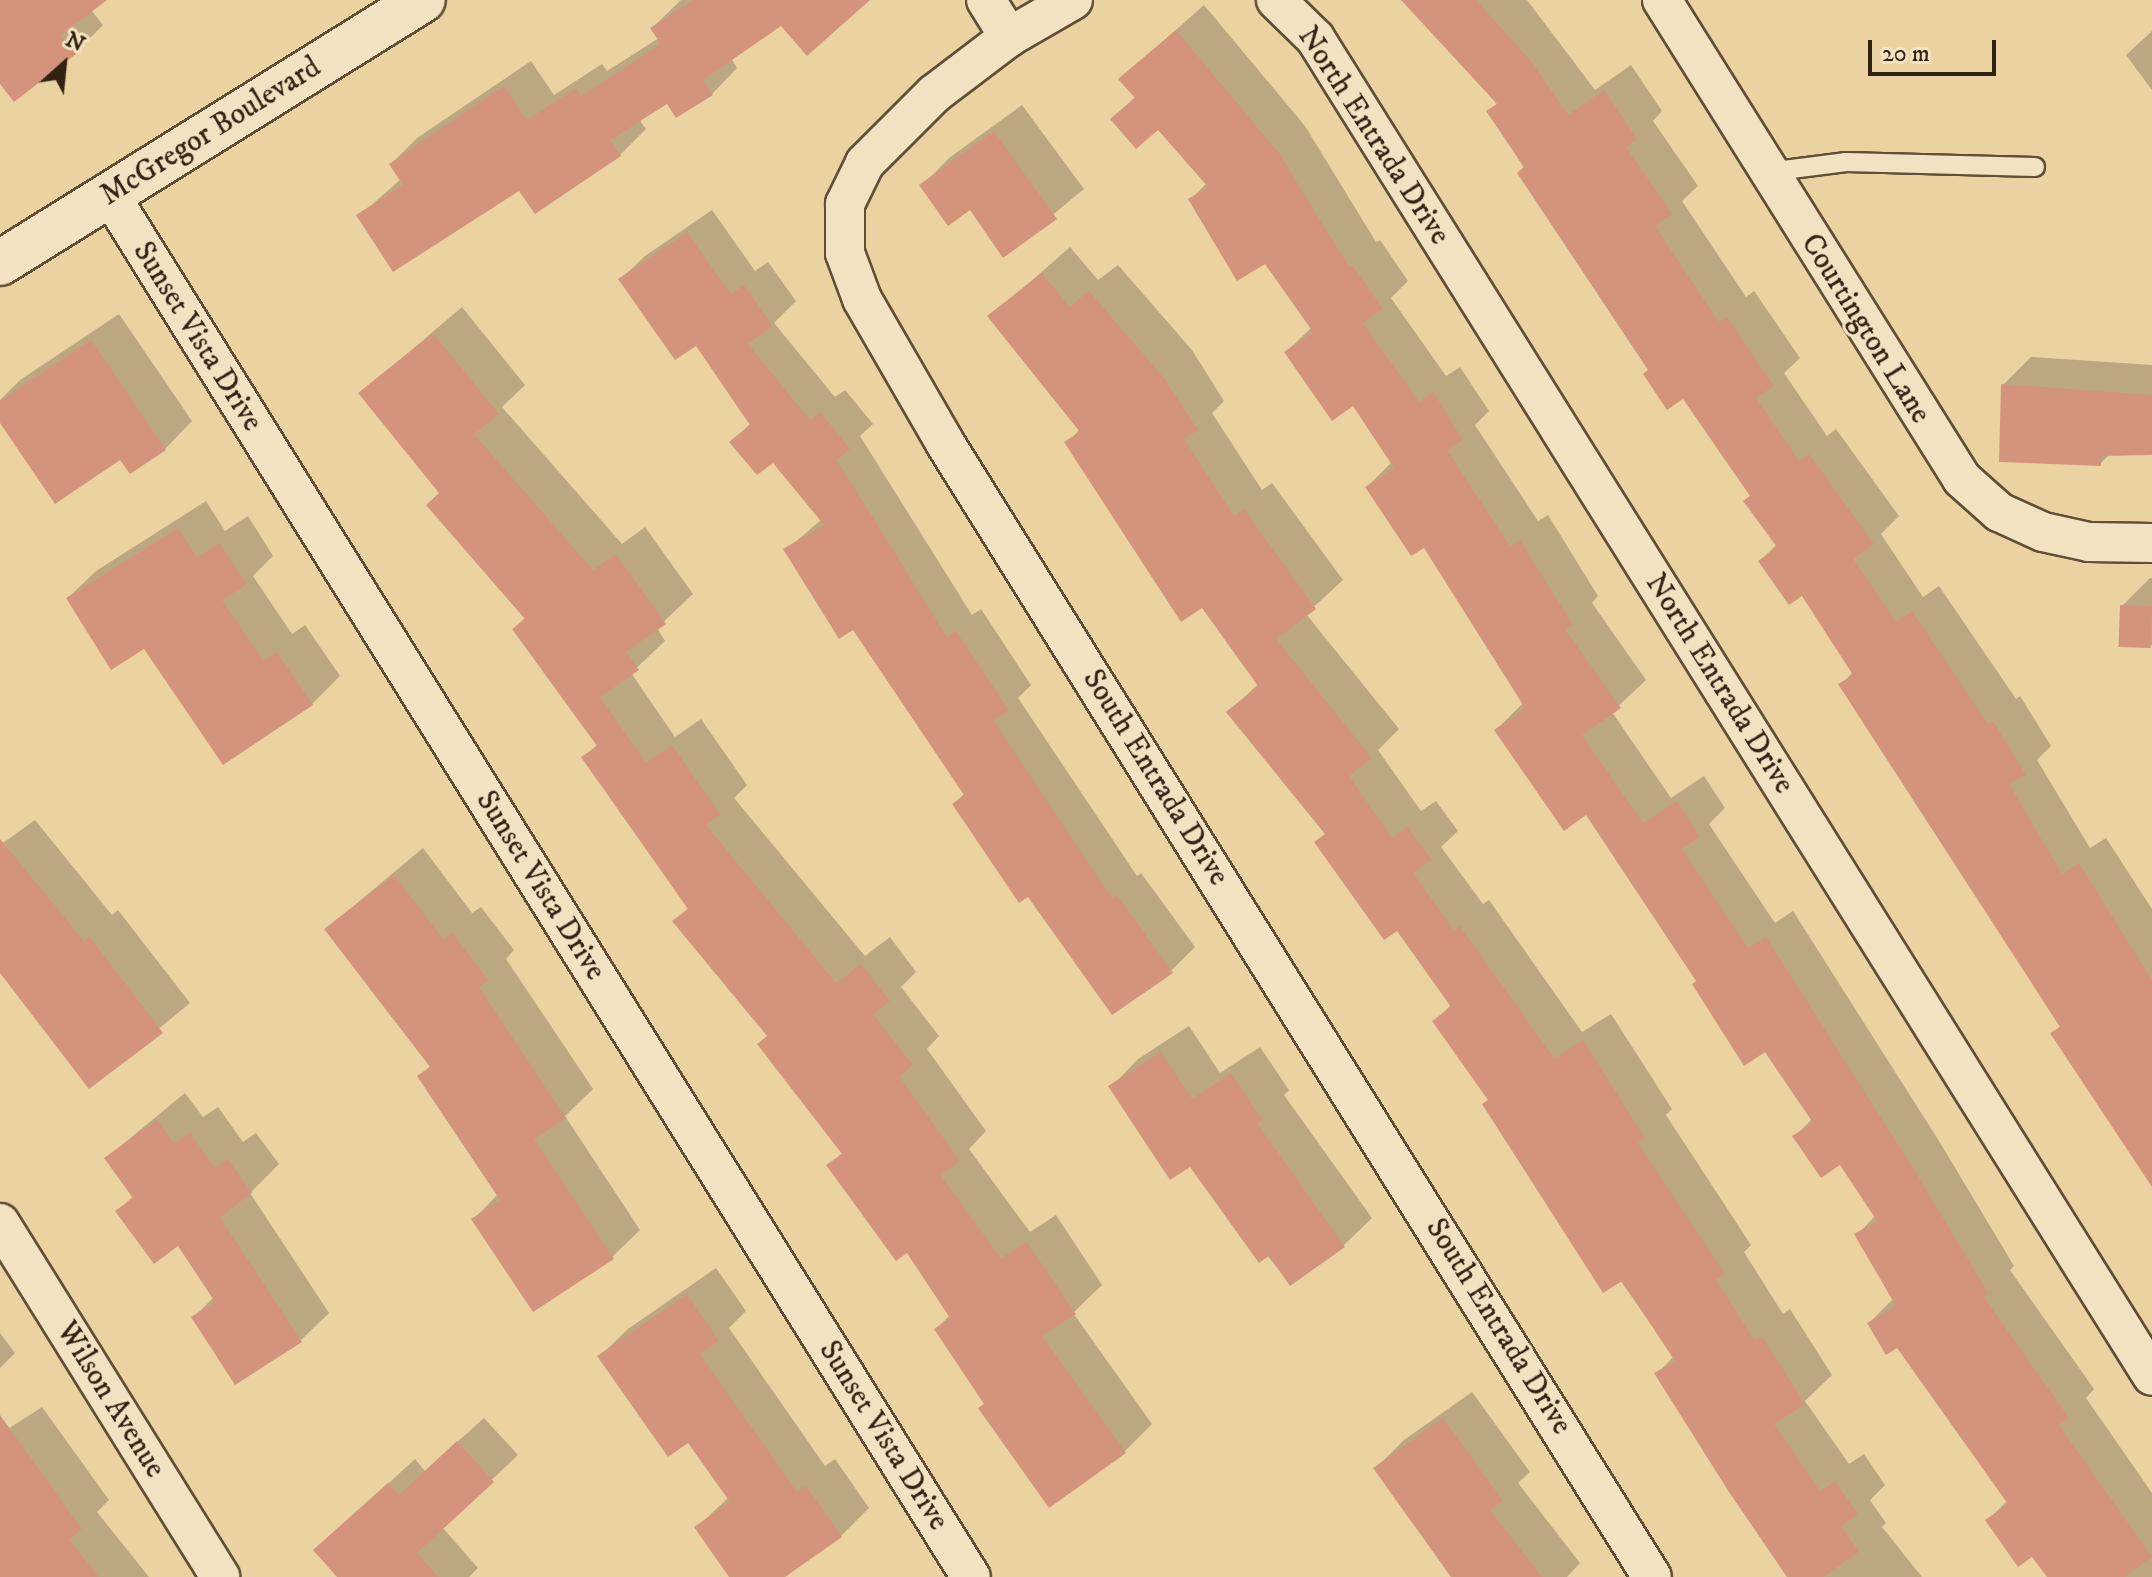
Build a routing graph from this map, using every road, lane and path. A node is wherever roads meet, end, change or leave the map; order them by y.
1 (423, 0) edge
2 (986, 0) edge
3 (1073, 0) edge
4 (1276, 0) edge
5 (1662, 0) edge
6 (1009, 37) junction
7 (2035, 167) dead end
8 (1768, 172) junction
9 (110, 195) junction
10 (0, 263) edge
11 (2152, 543) edge
12 (0, 1223) edge
13 (2152, 1376) edge
14 (220, 1577) edge
15 (971, 1577) edge
16 (1652, 1577) edge

1 - 9 main road, McGregor Boulevard
2 - 6 street
3 - 6 street
4 - 13 street, North Entrada Drive
5 - 8 street, Courtington Lane
6 - 16 street, South Entrada Drive
7 - 8 lane
8 - 11 street, Courtington Lane
9 - 10 main road, McGregor Boulevard
9 - 15 street, Sunset Vista Drive
12 - 14 street, Wilson Avenue

